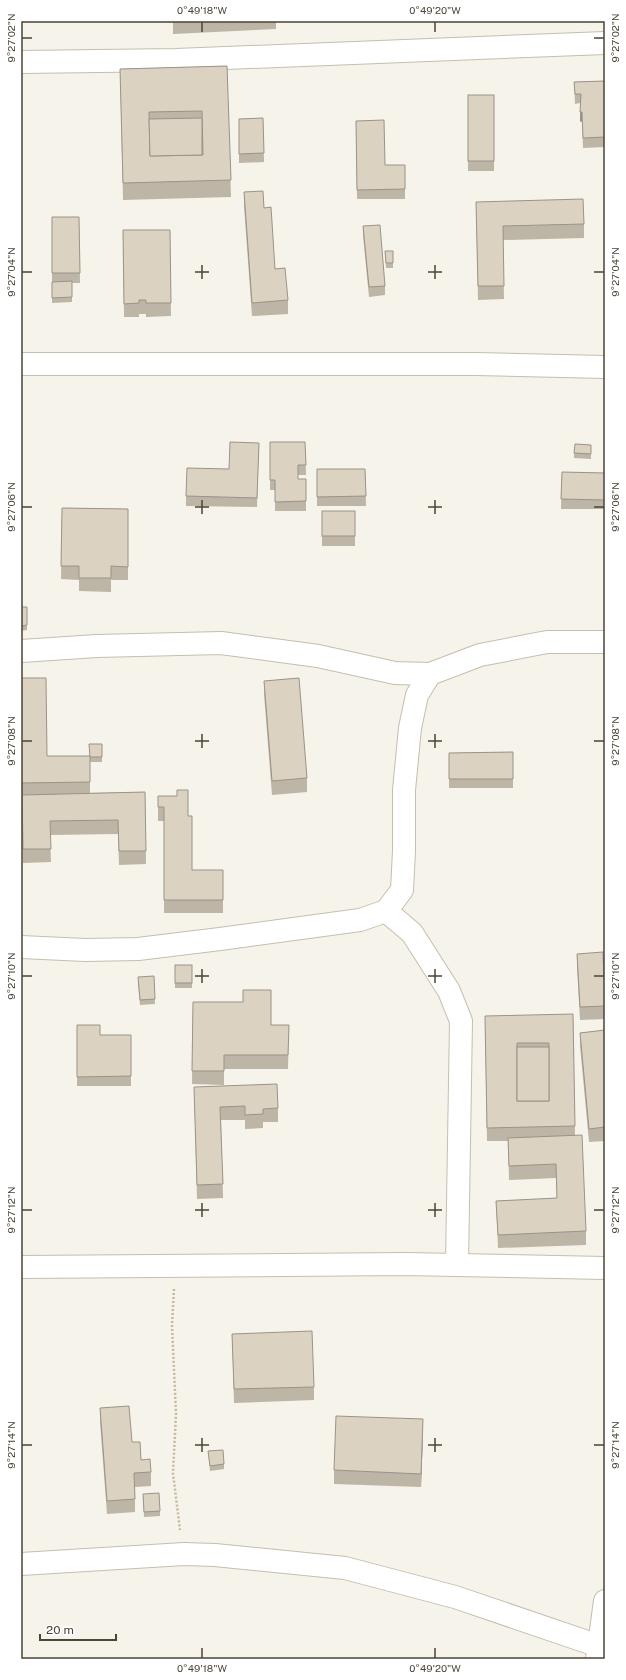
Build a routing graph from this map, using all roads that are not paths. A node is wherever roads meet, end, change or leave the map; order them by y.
1 (605, 43) edge
2 (21, 62) edge
3 (21, 364) edge
4 (605, 367) edge
5 (605, 642) edge
6 (21, 651) edge
7 (430, 674) junction
8 (386, 911) junction
9 (21, 947) edge
10 (457, 1264) junction
11 (21, 1267) edge
12 (605, 1268) edge
13 (21, 1564) edge
14 (605, 1601) edge
15 (598, 1652) edge

1 - 2 street
3 - 4 street
5 - 7 street
6 - 7 street
7 - 8 street
8 - 9 street
8 - 10 street
10 - 11 street
10 - 12 street
13 - 15 street
14 - 15 street

